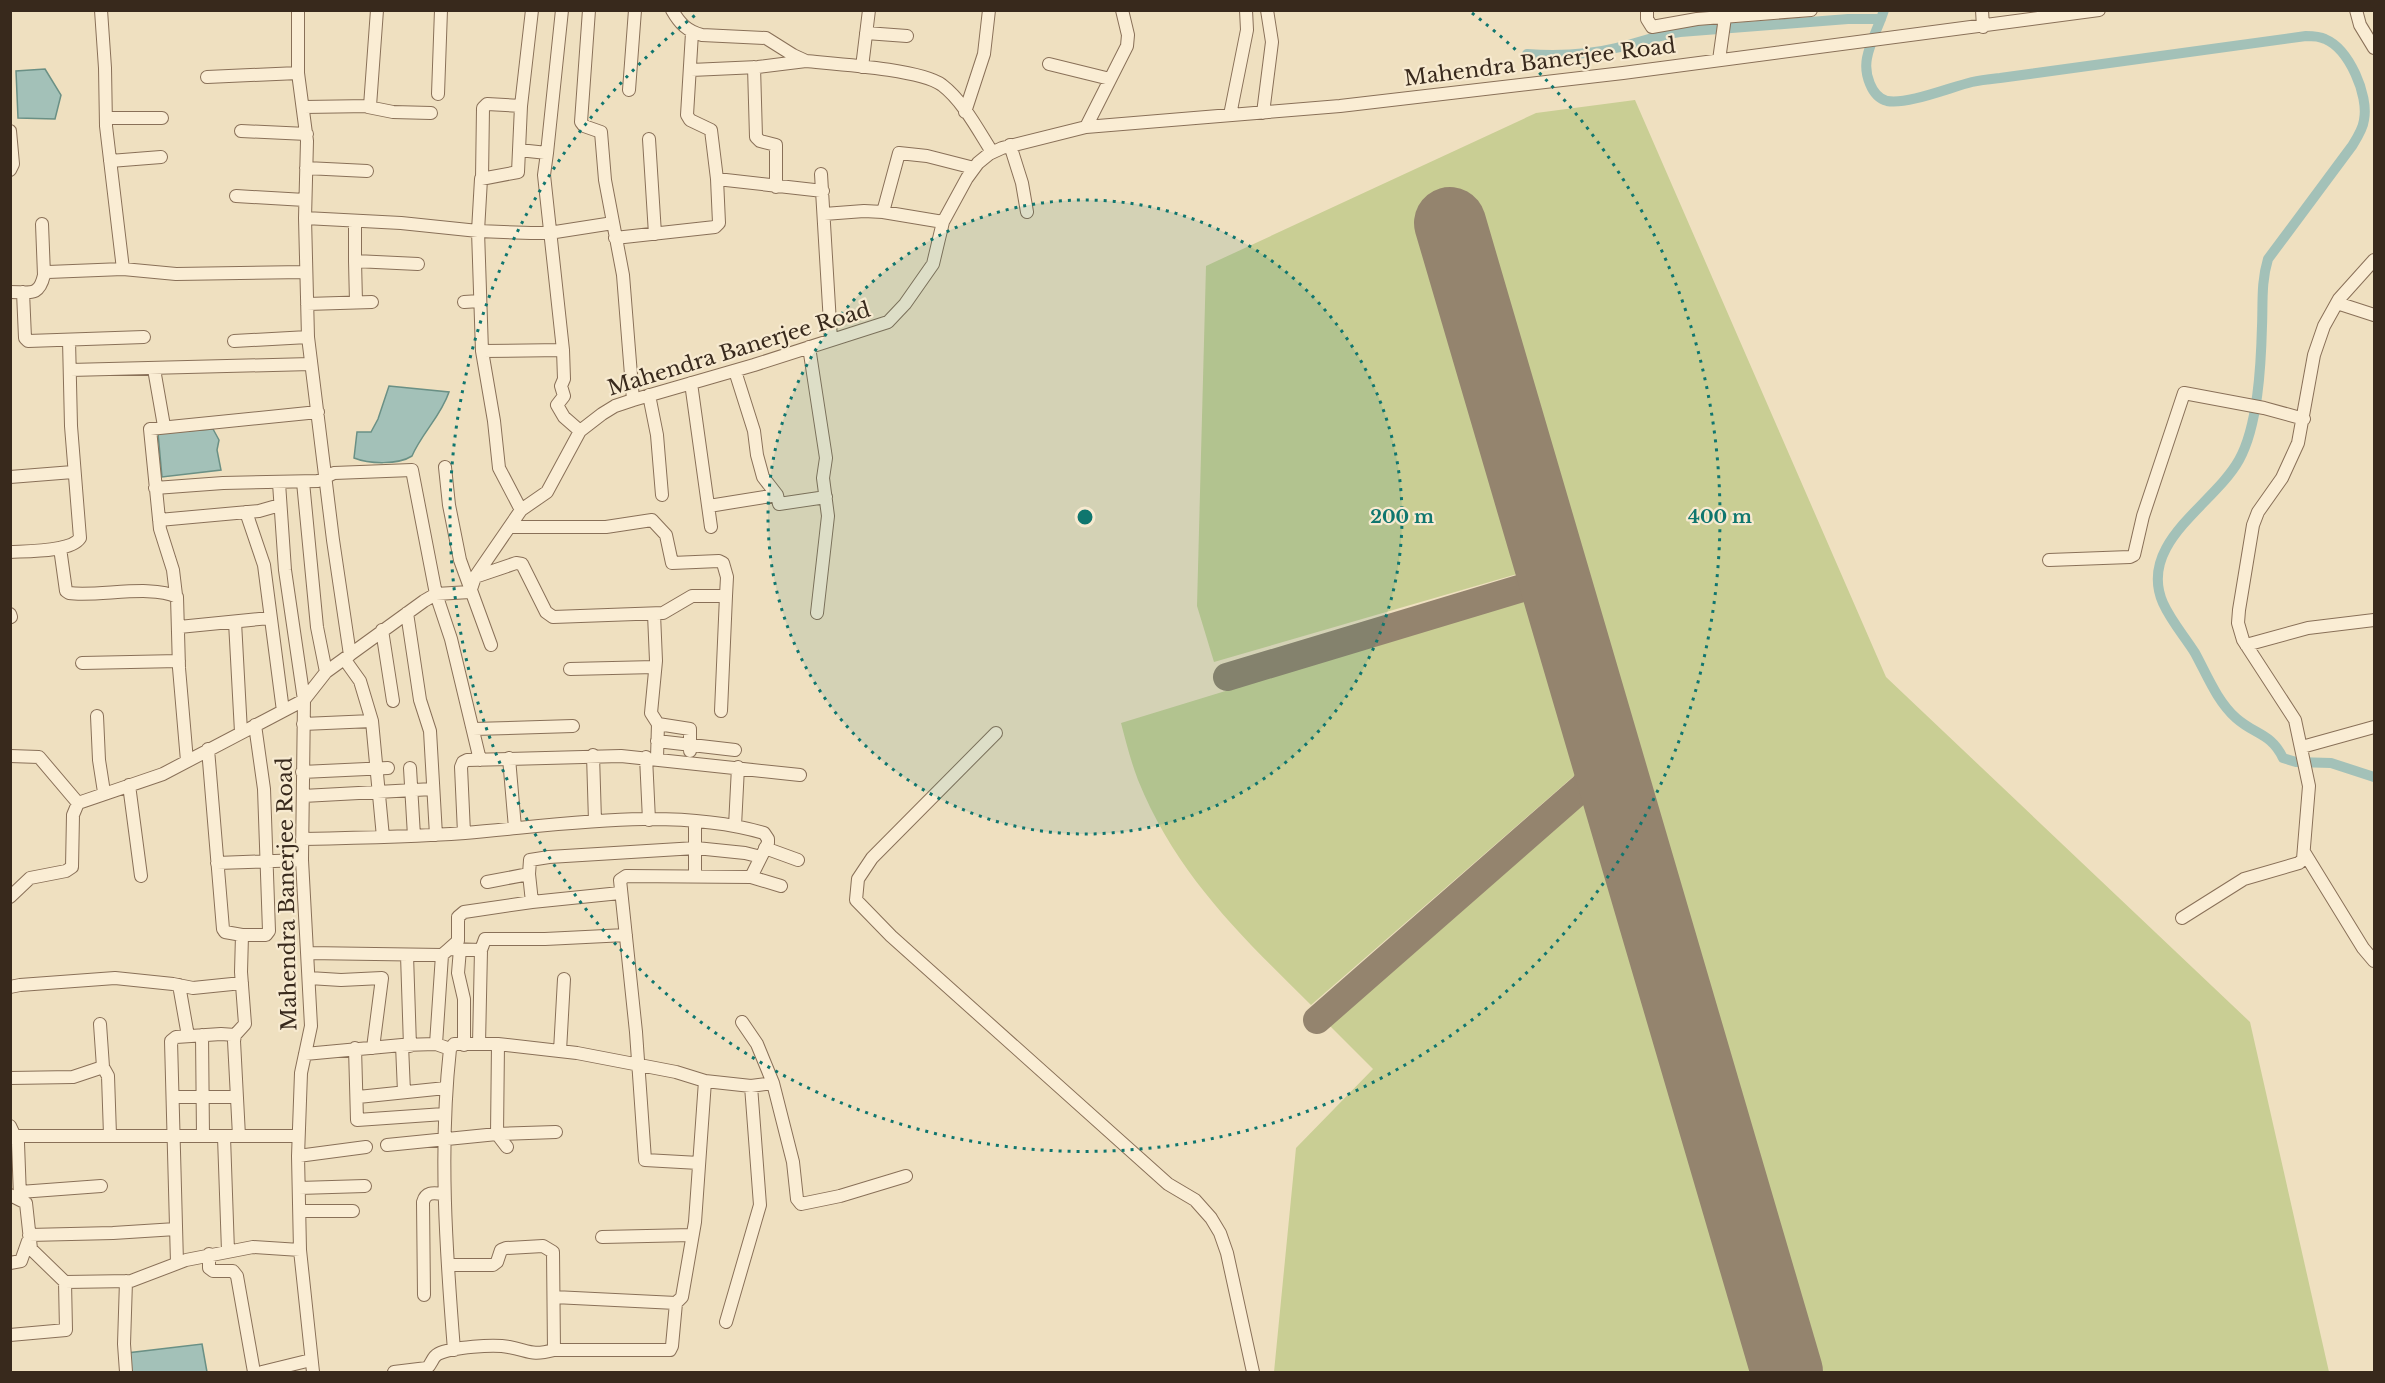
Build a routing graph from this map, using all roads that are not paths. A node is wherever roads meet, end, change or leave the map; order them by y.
1 (101, 10) edge
2 (298, 10) edge
3 (377, 10) edge
4 (441, 10) edge
5 (532, 10) edge
6 (562, 10) edge
7 (589, 10) edge
8 (635, 10) edge
9 (672, 10) edge
10 (869, 10) edge
11 (989, 10) edge
12 (1122, 10) edge
13 (1246, 10) edge
14 (1267, 10) edge
15 (1647, 10) edge
16 (1810, 10) edge
17 (1982, 10) edge
18 (2099, 10) edge
19 (2356, 10) edge
20 (2044, 15) edge
21 (1725, 16) edge
22 (1983, 27) junction
23 (692, 33) junction
24 (866, 33) junction
25 (907, 36) dead end
26 (2374, 48) edge
27 (1719, 60) junction
28 (806, 61) junction
29 (1049, 64) dead end
30 (754, 67) junction
31 (862, 67) junction
32 (691, 70) junction
33 (298, 73) junction
34 (207, 77) dead end
35 (1110, 79) junction
36 (629, 90) dead end
37 (438, 94) dead end
38 (521, 106) junction
39 (304, 107) junction
40 (368, 107) junction
41 (965, 112) junction
42 (431, 113) dead end
43 (1263, 113) junction
44 (1230, 115) junction
45 (106, 118) junction
46 (162, 118) dead end
47 (1086, 127) junction
48 (10, 131) edge
49 (241, 131) dead end
50 (307, 134) junction
51 (649, 139) dead end
52 (1010, 145) junction
53 (519, 150) junction
54 (547, 153) junction
55 (990, 153) junction
56 (161, 157) dead end
57 (110, 161) junction
58 (306, 168) junction
59 (974, 168) junction
60 (10, 170) edge
61 (367, 171) dead end
62 (821, 174) dead end
63 (482, 178) junction
64 (717, 179) junction
65 (776, 187) junction
66 (823, 191) junction
67 (236, 195) dead end
68 (305, 210) junction
69 (883, 212) junction
70 (1027, 212) dead end
71 (824, 214) junction
72 (355, 220) junction
73 (612, 221) junction
74 (943, 222) junction
75 (42, 225) dead end
76 (478, 231) junction
77 (549, 232) junction
78 (655, 234) junction
79 (615, 238) junction
80 (2374, 260) edge
81 (355, 261) junction
82 (418, 264) dead end
83 (123, 269) junction
84 (44, 275) junction
85 (305, 276) junction
86 (17, 292) edge
87 (480, 301) junction
88 (356, 302) junction
89 (372, 302) dead end
90 (464, 302) dead end
91 (2337, 303) junction
92 (307, 304) junction
93 (2374, 315) edge
94 (144, 337) dead end
95 (308, 337) junction
96 (69, 340) junction
97 (831, 340) junction
98 (234, 341) dead end
99 (809, 347) junction
100 (563, 350) junction
101 (482, 351) junction
102 (311, 364) junction
103 (154, 369) junction
104 (70, 370) junction
105 (735, 371) junction
106 (691, 383) junction
107 (649, 395) junction
108 (633, 400) junction
109 (318, 412) junction
110 (2304, 419) junction
111 (164, 426) junction
112 (580, 431) junction
113 (445, 467) dead end
114 (73, 472) junction
115 (10, 477) edge
116 (326, 478) junction
117 (303, 482) junction
118 (279, 483) junction
119 (155, 488) junction
120 (662, 495) dead end
121 (777, 495) junction
122 (826, 497) junction
123 (280, 505) junction
124 (709, 506) junction
125 (520, 510) junction
126 (246, 512) junction
127 (159, 520) junction
128 (510, 527) junction
129 (711, 527) dead end
130 (60, 548) junction
131 (10, 552) edge
132 (2049, 560) dead end
133 (475, 577) junction
134 (470, 592) junction
135 (436, 594) junction
136 (176, 595) junction
137 (726, 597) junction
138 (407, 613) junction
139 (817, 613) dead end
140 (654, 614) junction
141 (270, 618) junction
142 (2374, 620) edge
143 (235, 622) junction
144 (179, 627) junction
145 (381, 630) junction
146 (491, 645) dead end
147 (2246, 645) junction
148 (348, 658) junction
149 (179, 661) junction
150 (82, 663) dead end
151 (655, 667) junction
152 (570, 669) dead end
153 (326, 672) junction
154 (304, 700) junction
155 (393, 701) dead end
156 (283, 711) junction
157 (721, 711) dead end
158 (97, 716) dead end
159 (372, 721) junction
160 (303, 724) junction
161 (658, 724) junction
162 (255, 725) junction
163 (573, 726) dead end
164 (2374, 727) edge
165 (473, 729) junction
166 (241, 732) junction
167 (996, 734) dead end
168 (657, 741) junction
169 (690, 744) junction
170 (208, 749) junction
171 (735, 750) dead end
172 (2304, 752) junction
173 (593, 755) junction
174 (10, 756) edge
175 (509, 758) junction
176 (652, 758) junction
177 (480, 760) junction
178 (187, 761) junction
179 (689, 761) junction
180 (738, 767) junction
181 (410, 768) dead end
182 (382, 769) junction
183 (302, 772) junction
184 (800, 775) dead end
185 (129, 785) junction
186 (433, 789) junction
187 (412, 791) junction
188 (104, 792) junction
189 (377, 793) junction
190 (303, 796) junction
191 (78, 803) junction
192 (649, 820) junction
193 (595, 821) junction
194 (695, 821) junction
195 (735, 826) junction
196 (515, 828) junction
197 (464, 833) junction
198 (436, 835) junction
199 (414, 836) junction
200 (383, 837) junction
201 (302, 838) junction
202 (696, 848) junction
203 (763, 852) junction
204 (2304, 852) junction
205 (302, 860) junction
206 (798, 860) dead end
207 (265, 862) junction
208 (217, 863) junction
209 (529, 874) junction
210 (695, 875) junction
211 (141, 876) dead end
212 (751, 877) junction
213 (487, 882) dead end
214 (781, 886) dead end
215 (11, 893) edge
216 (620, 893) junction
217 (532, 902) junction
218 (2182, 918) dead end
219 (242, 935) junction
220 (626, 935) junction
221 (481, 950) junction
222 (451, 951) junction
223 (308, 953) junction
224 (407, 955) junction
225 (2374, 961) edge
226 (309, 978) junction
227 (564, 979) dead end
228 (242, 983) junction
229 (179, 985) junction
230 (10, 987) edge
231 (742, 1022) dead end
232 (100, 1023) dead end
233 (202, 1035) junction
234 (235, 1035) junction
235 (188, 1036) junction
236 (436, 1044) junction
237 (479, 1044) junction
238 (498, 1044) junction
239 (464, 1045) junction
240 (406, 1046) junction
241 (373, 1047) junction
242 (355, 1048) junction
243 (450, 1048) junction
244 (560, 1051) junction
245 (305, 1053) junction
246 (637, 1066) junction
247 (103, 1067) junction
248 (10, 1078) edge
249 (705, 1081) junction
250 (773, 1083) junction
251 (751, 1086) junction
252 (446, 1088) junction
253 (404, 1092) junction
254 (172, 1097) junction
255 (204, 1097) junction
256 (237, 1097) junction
257 (358, 1097) junction
258 (444, 1114) junction
259 (13, 1131) edge
260 (556, 1132) dead end
261 (497, 1134) junction
262 (110, 1136) junction
263 (173, 1136) junction
264 (203, 1136) junction
265 (239, 1136) junction
266 (298, 1136) junction
267 (224, 1137) junction
268 (443, 1141) junction
269 (387, 1145) dead end
270 (366, 1147) dead end
271 (507, 1147) dead end
272 (298, 1156) junction
273 (699, 1163) junction
274 (906, 1176) dead end
275 (101, 1186) dead end
276 (366, 1186) dead end
277 (300, 1188) junction
278 (444, 1194) junction
279 (17, 1195) edge
280 (300, 1210) junction
281 (353, 1210) dead end
282 (176, 1229) junction
283 (692, 1235) junction
284 (602, 1237) dead end
285 (28, 1238) junction
286 (300, 1250) junction
287 (228, 1251) junction
288 (209, 1254) junction
289 (10, 1263) edge
290 (177, 1263) junction
291 (449, 1265) junction
292 (126, 1281) junction
293 (65, 1282) junction
294 (424, 1295) dead end
295 (554, 1297) junction
296 (676, 1303) junction
297 (726, 1322) dead end
298 (10, 1335) edge
299 (454, 1350) junction
300 (554, 1350) junction
301 (312, 1366) edge
302 (126, 1372) edge
303 (254, 1372) edge
304 (262, 1372) edge
305 (394, 1372) edge
306 (1253, 1372) edge

1 - 45 street
2 - 33 street
3 - 40 street
4 - 37 street
5 - 38 street
6 - 54 street
7 - 73 street
8 - 36 street
9 - 23 street
10 - 24 street
11 - 41 street
12 - 35 street
13 - 44 street
14 - 43 street
15 - 21 street
16 - 21 street
17 - 22 street
18 - 20 street, Mahendra Banerjee Road
19 - 26 street
20 - 22 street, Mahendra Banerjee Road
21 - 27 street
22 - 27 street, Mahendra Banerjee Road
23 - 28 street
23 - 32 street
24 - 25 street
24 - 31 street
27 - 43 street, Mahendra Banerjee Road
28 - 30 street
28 - 31 street
29 - 35 street
30 - 32 street
30 - 65 street
31 - 41 street
32 - 64 street
33 - 34 street
33 - 39 street
35 - 47 street
38 - 53 street
38 - 63 street
39 - 40 street
39 - 50 street
40 - 42 street
41 - 55 street
43 - 44 street, Mahendra Banerjee Road
44 - 47 street, Mahendra Banerjee Road
45 - 46 street
45 - 57 street
47 - 52 street, Mahendra Banerjee Road
48 - 60 street
49 - 50 street
50 - 58 street
51 - 78 street
52 - 55 street, Mahendra Banerjee Road
52 - 70 street
53 - 54 street
53 - 63 street
54 - 77 street
55 - 59 street
56 - 57 street
57 - 83 street
58 - 61 street
58 - 68 street
59 - 69 street
59 - 74 street
62 - 66 street
63 - 76 street
64 - 65 street
64 - 78 street
65 - 66 street
66 - 71 street
67 - 68 street
68 - 72 street
68 - 85 street
69 - 71 street
69 - 74 street
71 - 97 street
72 - 76 street
72 - 81 street
73 - 77 street
73 - 79 street
74 - 97 street, Mahendra Banerjee Road
75 - 84 street
76 - 77 street
76 - 87 street
77 - 100 street
78 - 79 street
79 - 108 street
80 - 91 street
81 - 82 street
81 - 88 street
83 - 84 street
83 - 85 street
84 - 86 street
85 - 92 street
86 - 96 street
87 - 90 street
87 - 101 street
88 - 89 street
88 - 92 street
91 - 93 street
91 - 110 street
92 - 95 street
94 - 96 street
95 - 98 street
95 - 102 street
96 - 104 street
97 - 99 street, Mahendra Banerjee Road
99 - 105 street, Mahendra Banerjee Road
99 - 122 street
100 - 101 street
100 - 112 street
101 - 125 street
102 - 103 street
102 - 109 street
103 - 104 street
103 - 111 street
104 - 114 street
105 - 106 street, Mahendra Banerjee Road
105 - 121 street
106 - 107 street, Mahendra Banerjee Road
106 - 124 street
107 - 108 street, Mahendra Banerjee Road
107 - 120 street
108 - 112 street, Mahendra Banerjee Road
109 - 111 street
109 - 116 street
110 - 132 street
110 - 147 street
111 - 119 street
112 - 125 street, Mahendra Banerjee Road
113 - 134 street
114 - 115 street
114 - 130 street
116 - 117 street
116 - 135 street
116 - 148 street
117 - 118 street
117 - 153 street
118 - 119 street
118 - 123 street, Mahendra Banerjee Road
119 - 127 street
121 - 122 street
121 - 124 street
122 - 139 street
123 - 126 street
123 - 154 street, Mahendra Banerjee Road
124 - 129 street
125 - 128 street, Mahendra Banerjee Road
126 - 127 street
126 - 141 street
127 - 136 street
128 - 133 street, Mahendra Banerjee Road
128 - 137 street
130 - 131 street
130 - 136 street
133 - 134 street, Mahendra Banerjee Road
133 - 140 street
134 - 135 street
134 - 146 street
135 - 138 street
135 - 165 street
136 - 144 street
137 - 140 street
137 - 157 street
138 - 145 street
138 - 186 street
140 - 151 street
141 - 143 street
141 - 156 street
142 - 147 street
143 - 144 street
143 - 166 street
144 - 149 street
145 - 148 street
145 - 155 street
147 - 172 street
148 - 153 street
148 - 159 street
149 - 150 street
149 - 178 street
151 - 152 street
151 - 161 street
153 - 154 street
154 - 156 street
154 - 160 street, Mahendra Banerjee Road
156 - 162 street
158 - 188 street
159 - 160 street
159 - 182 street
160 - 183 street, Mahendra Banerjee Road
161 - 168 street
161 - 169 street
162 - 166 street
162 - 207 street
163 - 165 street
164 - 172 street
165 - 177 street
166 - 170 street
167 - 306 street
168 - 169 street
168 - 176 street
169 - 171 street
169 - 179 street
170 - 178 street
170 - 208 street
172 - 204 street
173 - 175 street
173 - 176 street
173 - 193 street
174 - 191 street
175 - 177 street
175 - 196 street
176 - 179 street
176 - 192 street
177 - 197 street
178 - 185 street
179 - 180 street
180 - 184 street
180 - 195 street
181 - 187 street
182 - 183 street
182 - 189 street
183 - 190 street, Mahendra Banerjee Road
185 - 188 street
185 - 211 street
186 - 187 street
186 - 198 street
187 - 189 street
187 - 199 street
188 - 191 street
189 - 190 street
189 - 200 street
190 - 201 street, Mahendra Banerjee Road
191 - 215 street
192 - 193 street
192 - 194 street
193 - 196 street
194 - 195 street
194 - 202 street
195 - 203 street
196 - 197 street
197 - 198 street
198 - 199 street
199 - 200 street
200 - 201 street
201 - 205 street, Mahendra Banerjee Road
202 - 203 street
202 - 209 street
202 - 210 street
203 - 206 street
203 - 212 street
204 - 218 street
204 - 225 street
205 - 207 street
205 - 223 street, Mahendra Banerjee Road
207 - 208 street
207 - 219 street
208 - 219 street
209 - 213 street
209 - 217 street
210 - 212 street
210 - 216 street
212 - 214 street
216 - 217 street
216 - 220 street
217 - 222 street
219 - 228 street
220 - 221 street
220 - 246 street
221 - 222 street
221 - 237 street
222 - 224 street
222 - 236 street
222 - 239 street
223 - 224 street
223 - 226 street, Mahendra Banerjee Road
224 - 240 street
226 - 241 street
226 - 245 street, Mahendra Banerjee Road
227 - 244 street
228 - 229 street
228 - 234 street
229 - 230 street
229 - 235 street
231 - 250 street
232 - 247 street
233 - 234 street
233 - 235 street
233 - 255 street
234 - 256 street
235 - 254 street
236 - 240 street
236 - 243 street
237 - 238 street
237 - 239 street
238 - 244 street
238 - 261 street
239 - 243 street
240 - 241 street
240 - 253 street
241 - 242 street
242 - 245 street
242 - 257 street
243 - 252 street
244 - 246 street
245 - 266 street, Mahendra Banerjee Road
246 - 249 street
246 - 273 street
247 - 248 street
247 - 262 street
249 - 251 street
249 - 273 street
250 - 251 street
250 - 274 street
251 - 297 street
252 - 253 street
252 - 258 street
253 - 257 street
254 - 255 street
254 - 263 street
255 - 256 street
255 - 264 street
256 - 265 street
257 - 258 street
258 - 268 street
259 - 262 street
259 - 279 street
260 - 261 street
261 - 268 street
261 - 271 street
262 - 263 street
263 - 264 street
263 - 282 street
264 - 267 street
265 - 266 street
265 - 267 street
266 - 272 street, Mahendra Banerjee Road
267 - 287 street
268 - 269 street
268 - 278 street
270 - 272 street
272 - 277 street, Mahendra Banerjee Road
273 - 283 street
275 - 279 street
276 - 277 street
277 - 280 street, Mahendra Banerjee Road
278 - 291 street
278 - 294 street
279 - 285 street
280 - 281 street
280 - 286 street, Mahendra Banerjee Road
282 - 285 street
282 - 290 street
283 - 284 street
283 - 296 street
285 - 289 street
285 - 293 street
286 - 287 street
286 - 301 street, Mahendra Banerjee Road
287 - 288 street
288 - 290 street
288 - 303 street
290 - 292 street
291 - 295 street
291 - 299 street
292 - 293 street
292 - 302 street
293 - 298 street
295 - 296 street
295 - 300 street
296 - 300 street
299 - 300 street
299 - 305 street
301 - 304 street

